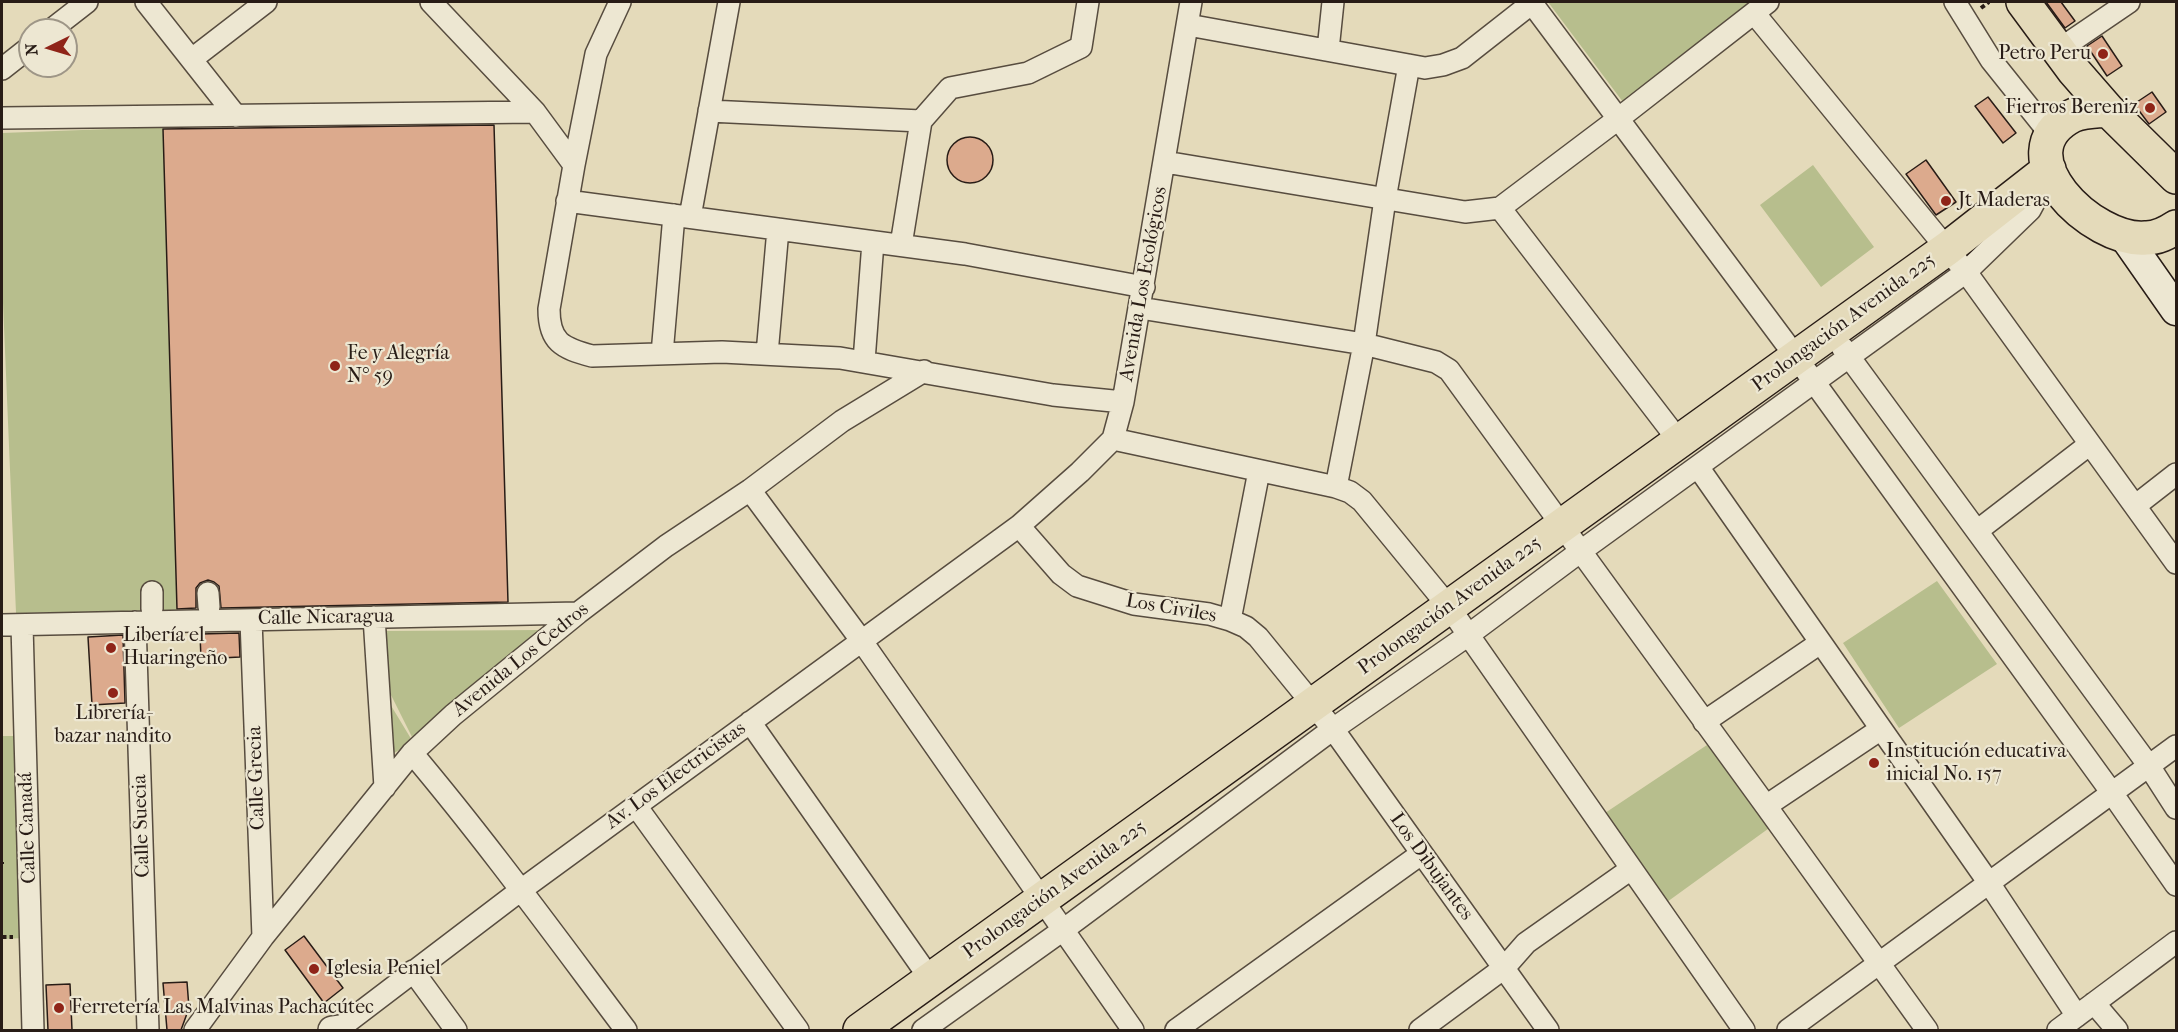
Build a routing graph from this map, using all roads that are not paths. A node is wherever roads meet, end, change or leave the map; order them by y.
1 (87, 2) edge
2 (146, 2) edge
3 (266, 2) edge
4 (431, 2) edge
5 (729, 2) edge
6 (1088, 2) edge
7 (1191, 2) edge
8 (1333, 2) edge
9 (1531, 2) edge
10 (1954, 2) edge
11 (2023, 2) edge
12 (2129, 2) edge
13 (616, 4) edge
14 (1761, 8) edge
15 (66, 18) edge
16 (1188, 25) junction
17 (2060, 49) junction
18 (1328, 50) junction
19 (18, 56) edge
20 (192, 59) junction
21 (1409, 65) junction
22 (2, 69) edge
23 (2108, 110) junction
24 (709, 111) junction
25 (535, 112) junction
26 (236, 116) junction
27 (2, 118) edge
28 (1618, 119) junction
29 (921, 122) junction
30 (2055, 130) junction
31 (1165, 162) junction
32 (574, 165) junction
33 (2042, 174) junction
34 (2176, 177) edge
35 (1385, 199) junction
36 (567, 201) junction
37 (1500, 208) junction
38 (682, 216) junction
39 (2176, 227) edge
40 (778, 229) junction
41 (2125, 237) junction
42 (873, 242) junction
43 (901, 245) junction
44 (1957, 260) junction
45 (1142, 298) junction
46 (2176, 310) edge
47 (1364, 344) junction
48 (1840, 344) junction
49 (662, 354) junction
50 (767, 354) junction
51 (864, 361) junction
52 (1805, 369) junction
53 (924, 371) junction
54 (1123, 402) junction
55 (1113, 439) junction
56 (2091, 444) junction
57 (1689, 454) junction
58 (1259, 471) junction
59 (2176, 474) edge
60 (1336, 487) junction
61 (750, 490) junction
62 (2135, 506) junction
63 (1019, 526) junction
64 (1977, 531) junction
65 (1571, 538) junction
66 (2176, 563) edge
67 (1449, 607) junction
68 (578, 612) junction
69 (374, 617) junction
70 (250, 620) junction
71 (1230, 620) junction
72 (135, 622) junction
73 (12, 625) edge
74 (1467, 636) junction
75 (861, 640) junction
76 (1820, 643) junction
77 (1323, 717) junction
78 (750, 722) junction
79 (1704, 722) junction
80 (1881, 729) junction
81 (2176, 746) edge
82 (412, 753) junction
83 (2149, 766) junction
84 (385, 787) junction
85 (2112, 793) junction
86 (636, 806) junction
87 (1766, 806) junction
88 (2176, 808) edge
89 (1421, 854) junction
90 (1631, 868) junction
91 (1989, 883) junction
92 (2176, 885) edge
93 (521, 890) junction
94 (1042, 900) junction
95 (1063, 930) junction
96 (263, 937) junction
97 (2176, 942) edge
98 (1880, 963) junction
99 (1504, 968) junction
100 (413, 971) junction
101 (931, 980) junction
102 (2086, 1010) junction
103 (33, 1030) edge
104 (148, 1030) edge
105 (195, 1030) edge
106 (336, 1030) edge
107 (456, 1030) edge
108 (626, 1030) edge
109 (798, 1030) edge
110 (860, 1030) edge
111 (923, 1030) edge
112 (1133, 1030) edge
113 (1176, 1030) edge
114 (1420, 1030) edge
115 (1548, 1030) edge
116 (1744, 1030) edge
117 (1788, 1030) edge
118 (1927, 1030) edge
119 (2058, 1030) edge
120 (2117, 1030) edge

1 - 15 street
2 - 20 street
3 - 20 street
4 - 25 street
5 - 24 street
6 - 29 street
7 - 16 street, Avenida Los Ecológicos
8 - 18 street
9 - 21 street
9 - 28 street
10 - 30 street
11 - 17 main road
12 - 17 street
13 - 32 street
14 - 28 street
14 - 44 street
16 - 18 street
16 - 31 street, Avenida Los Ecológicos
17 - 23 main road
17 - 30 main road
18 - 21 street
19 - 22 street
20 - 26 street
21 - 35 street
23 - 30 main road
23 - 34 main road
24 - 29 street
24 - 38 street
25 - 26 street
25 - 32 street
26 - 27 street
28 - 37 street
28 - 52 street
29 - 43 street
30 - 33 main road
31 - 35 street
31 - 45 street, Avenida Los Ecológicos
32 - 36 street
33 - 41 main road
33 - 44 main road, Prolongación Avenida 225
35 - 37 street
35 - 47 street
36 - 38 street
36 - 49 street
37 - 57 street
38 - 40 street
38 - 49 street
39 - 41 main road
40 - 42 street
40 - 50 street
41 - 46 main road
42 - 43 street
42 - 51 street
43 - 45 street
44 - 48 main road, Prolongación Avenida 225
44 - 56 street
45 - 47 street
45 - 54 street, Avenida Los Ecológicos
47 - 60 street
47 - 65 street
48 - 52 main road, Prolongación Avenida 225
48 - 64 street
49 - 50 street
50 - 51 street
51 - 53 street
52 - 57 main road, Prolongación Avenida 225
52 - 85 street
53 - 54 street
53 - 61 street, Avenida Los Cedros
54 - 55 street, Avenida Los Ecológicos
55 - 58 street
55 - 63 street, Avenida Los Ecológicos
56 - 62 street
56 - 64 street
57 - 65 main road, Prolongación Avenida 225
57 - 76 street
58 - 60 street
58 - 71 street
59 - 62 street
60 - 67 street
61 - 68 street, Avenida Los Cedros
61 - 75 street
62 - 66 street
63 - 71 street, Los Civiles
63 - 75 street, Av. Los Electricistas
64 - 83 street
65 - 67 main road, Prolongación Avenida 225
65 - 74 street, Prolongación Avenida 225
65 - 79 street
67 - 74 street
67 - 77 main road, Prolongación Avenida 225
68 - 69 street, Calle Nicaragua
68 - 82 street, Avenida Los Cedros
69 - 70 street, Calle Nicaragua
69 - 84 street
70 - 72 street, Calle Nicaragua
70 - 96 street, Calle Grecia
71 - 77 street, Los Civiles
72 - 73 street, Calle Nicaragua
72 - 104 street, Calle Suecia
73 - 103 street, Calle Canadá
74 - 77 street, Prolongación Avenida 225
74 - 90 street
75 - 78 street, Av. Los Electricistas
75 - 94 street
76 - 79 street
76 - 80 street
77 - 89 street, Los Dibujantes
77 - 94 main road, Prolongación Avenida 225
77 - 95 street, Prolongación Avenida 225
78 - 86 street, Av. Los Electricistas
78 - 101 street
79 - 87 street
80 - 87 street
80 - 91 street
81 - 83 street
82 - 84 street, Avenida Los Cedros
82 - 93 street
83 - 85 street
83 - 88 street
84 - 96 street, Avenida Los Cedros
85 - 91 street
85 - 92 street
86 - 93 street, Av. Los Electricistas
86 - 109 street
87 - 98 street
89 - 99 street, Los Dibujantes
89 - 113 street
90 - 99 street
90 - 116 street
91 - 98 street
91 - 102 street
93 - 100 street, Av. Los Electricistas
93 - 108 street
94 - 95 street
94 - 101 main road, Prolongación Avenida 225
95 - 111 street, Prolongación Avenida 225
95 - 112 street
96 - 105 street, Avenida Los Cedros
97 - 102 street
98 - 117 street
98 - 118 street
99 - 114 street
99 - 115 street, Los Dibujantes
100 - 106 street, Av. Los Electricistas
100 - 107 street
101 - 110 main road, Prolongación Avenida 225
102 - 119 street
102 - 120 street

